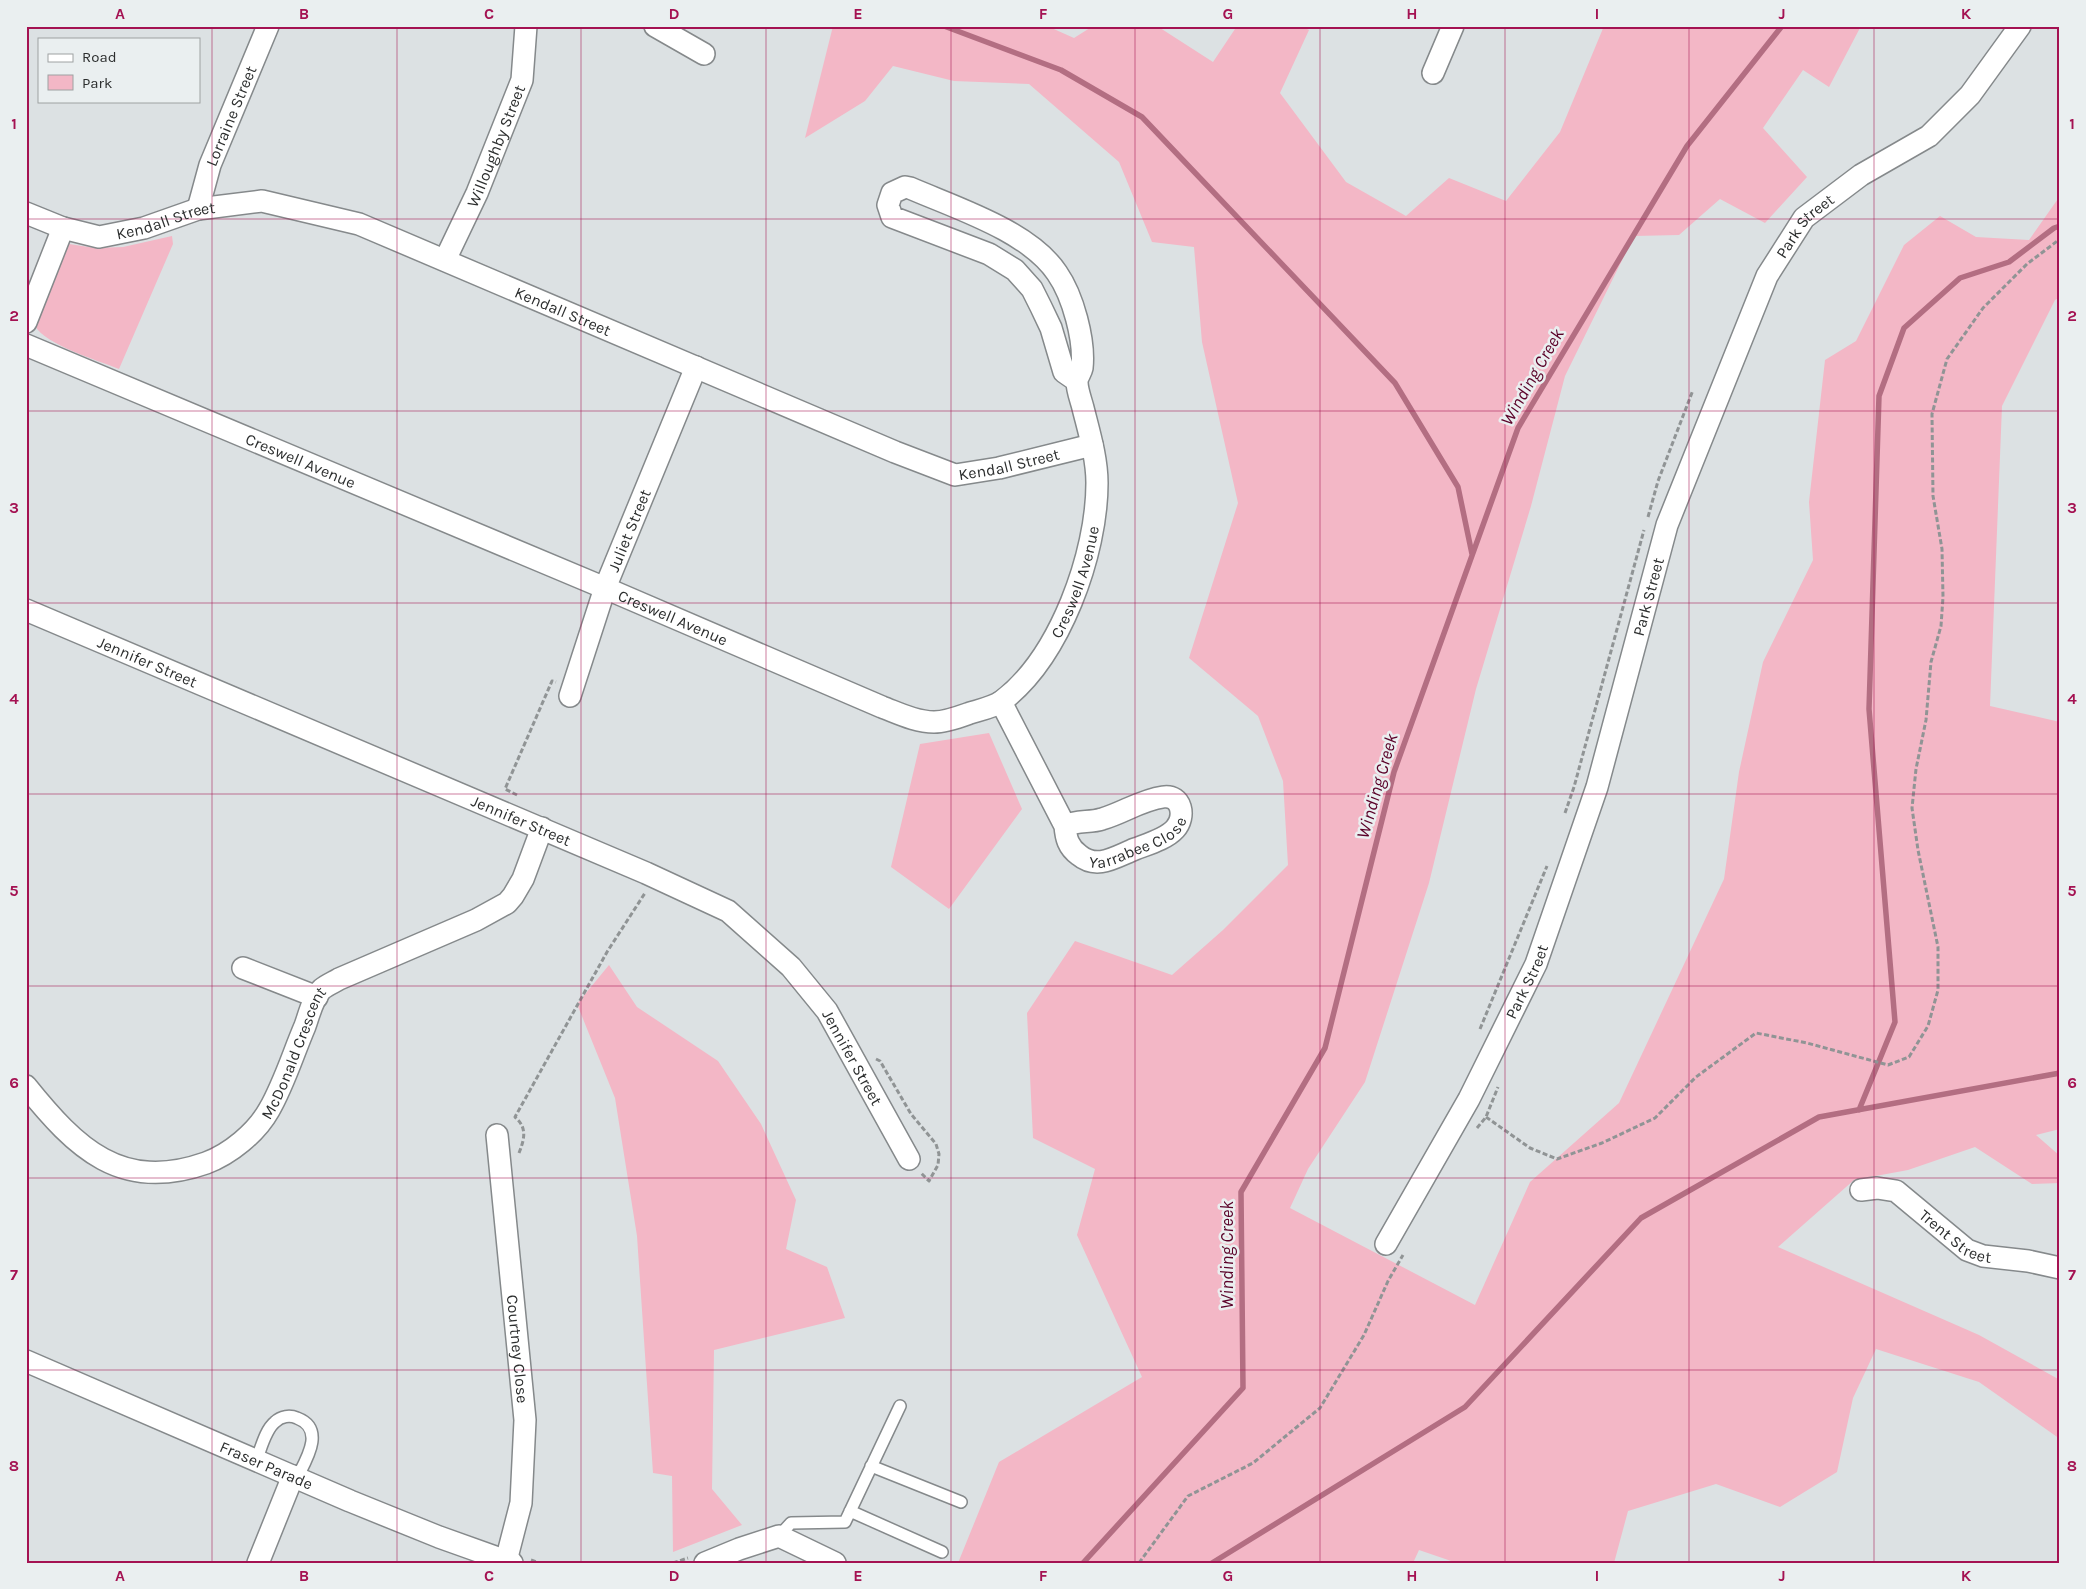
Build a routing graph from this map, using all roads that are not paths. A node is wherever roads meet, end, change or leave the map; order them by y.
1 (268, 26) edge
2 (526, 26) edge
3 (655, 26) edge
4 (1452, 26) edge
5 (2020, 26) edge
6 (704, 54) dead end
7 (1433, 73) dead end
8 (198, 209) junction
9 (26, 213) edge
10 (63, 228) junction
11 (445, 260) junction
12 (26, 322) edge
13 (26, 345) edge
14 (696, 367) junction
15 (1077, 381) junction
16 (1092, 445) junction
17 (605, 588) junction
18 (26, 610) edge
19 (570, 696) dead end
20 (1001, 702) junction
21 (1065, 826) junction
22 (542, 828) junction
23 (243, 968) dead end
24 (317, 997) junction
25 (26, 1086) edge
26 (497, 1136) dead end
27 (909, 1160) dead end
28 (1861, 1190) dead end
29 (1386, 1244) dead end
30 (2060, 1268) edge
31 (26, 1361) edge
32 (900, 1406) dead end
33 (256, 1461) junction
34 (871, 1466) junction
35 (295, 1477) junction
36 (961, 1502) dead end
37 (850, 1511) junction
38 (779, 1536) junction
39 (942, 1552) dead end
40 (514, 1560) edge
41 (258, 1563) edge
42 (705, 1563) edge
43 (835, 1563) edge

1 - 8 street, Lorraine Street
2 - 11 street, Willoughby Street
3 - 6 street
4 - 7 street
5 - 29 street, Park Street
8 - 10 street, Kendall Street
8 - 11 street, Kendall Street
9 - 10 street, Kendall Street
10 - 12 street
11 - 14 street, Kendall Street
13 - 17 street, Creswell Avenue
14 - 16 street, Kendall Street
14 - 17 street, Juliet Street
15 - 15 street, Creswell Avenue
15 - 16 street, Creswell Avenue
16 - 20 street, Creswell Avenue
17 - 19 street, Juliet Street
17 - 20 street, Creswell Avenue
18 - 22 street, Jennifer Street
20 - 21 street, Yarrabee Close
21 - 21 street, Yarrabee Close
22 - 24 street, McDonald Crescent
22 - 27 street, Jennifer Street
23 - 24 street
24 - 25 street, McDonald Crescent
26 - 40 street, Courtney Close
28 - 30 street, Trent Street
31 - 33 street, Fraser Parade
32 - 34 lane
33 - 35 street, Fraser Parade
33 - 35 lane
34 - 36 lane
34 - 37 lane
35 - 40 street, Fraser Parade
35 - 41 street
37 - 38 lane
37 - 39 lane
38 - 42 street
38 - 43 street

